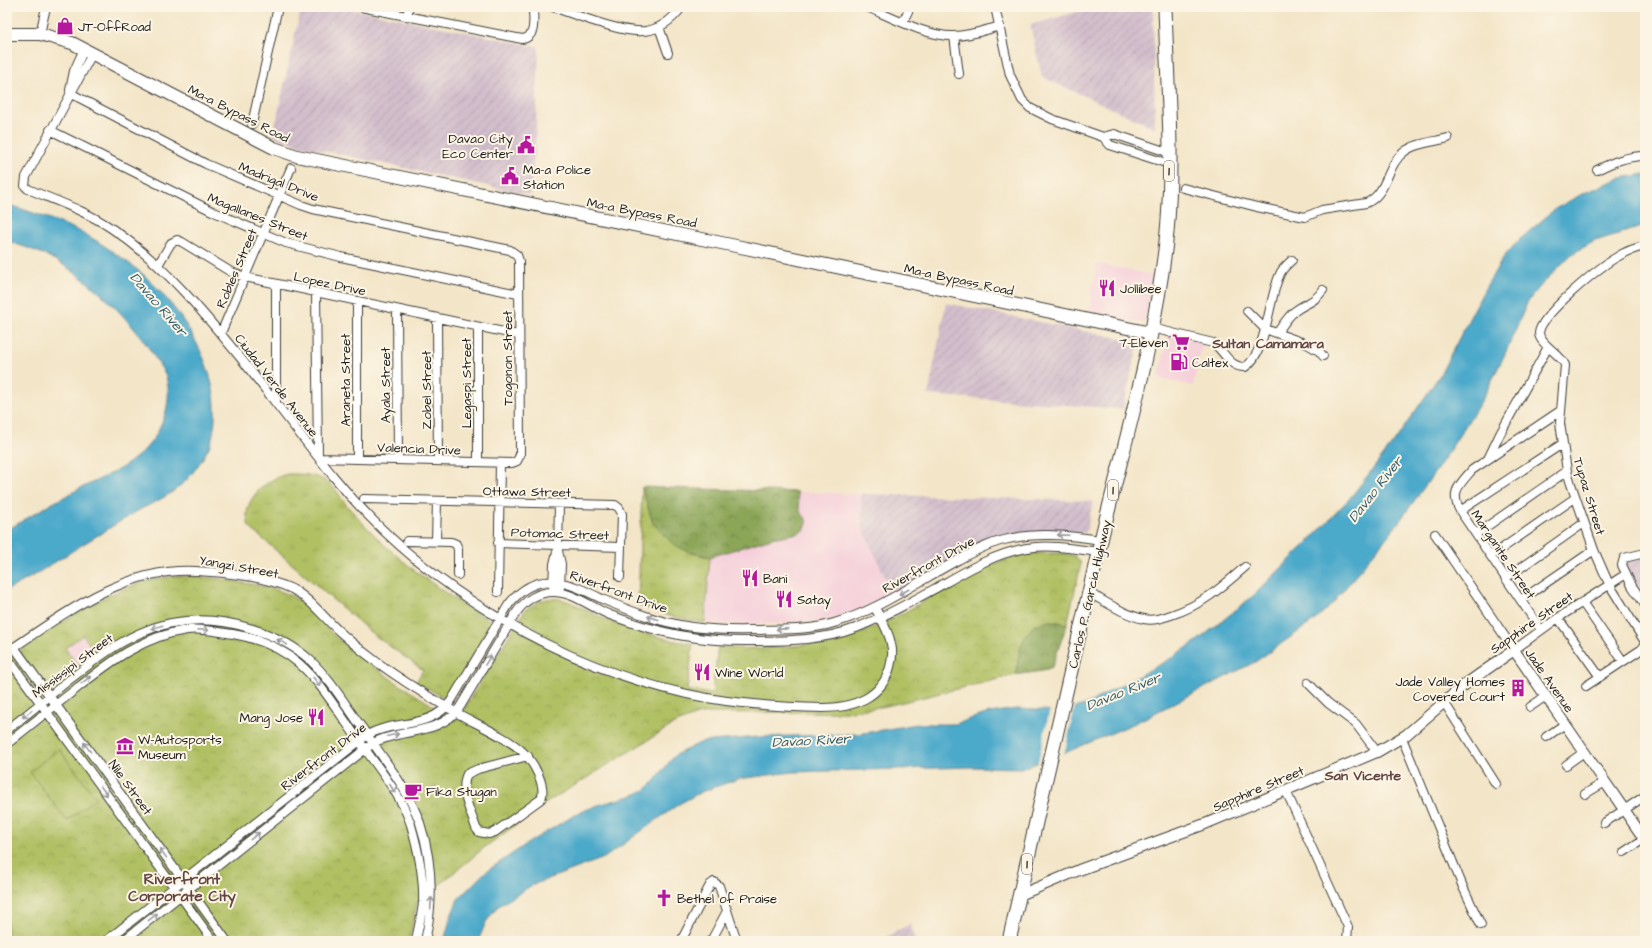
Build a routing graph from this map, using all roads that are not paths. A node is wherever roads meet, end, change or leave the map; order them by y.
1 (46, 7) edge
2 (278, 7) edge
3 (364, 7) edge
4 (409, 7) edge
5 (533, 7) edge
6 (682, 7) edge
7 (867, 7) edge
8 (910, 7) edge
9 (995, 7) edge
10 (1165, 7) edge
11 (557, 8) edge
12 (407, 16) junction
13 (903, 22) junction
14 (1000, 26) junction
15 (659, 27) junction
16 (7, 34) edge
17 (40, 34) junction
18 (954, 36) junction
19 (88, 52) junction
20 (668, 53) dead end
21 (959, 74) dead end
22 (70, 93) junction
23 (252, 124) dead end
24 (50, 130) junction
25 (1103, 137) junction
26 (1448, 138) dead end
27 (1142, 143) junction
28 (1138, 154) junction
29 (1645, 156) edge
30 (1170, 159) junction
31 (291, 168) dead end
32 (1597, 170) dead end
33 (1183, 188) dead end
34 (279, 196) junction
35 (263, 234) junction
36 (1645, 246) edge
37 (517, 255) joint
38 (1292, 260) dead end
39 (158, 265) junction
40 (245, 277) junction
41 (276, 284) junction
42 (1322, 290) dead end
43 (316, 292) junction
44 (518, 294) junction
45 (357, 301) junction
46 (397, 310) junction
47 (1247, 311) dead end
48 (437, 318) junction
49 (478, 327) junction
50 (1265, 329) junction
51 (1151, 331) junction
52 (1277, 333) junction
53 (221, 334) junction
54 (518, 335) junction
55 (1548, 347) junction
56 (1323, 356) dead end
57 (276, 403) junction
58 (1560, 411) junction
59 (1562, 444) junction
60 (318, 457) junction
61 (357, 459) junction
62 (398, 460) junction
63 (1488, 460) junction
64 (438, 461) junction
65 (517, 461) joint
66 (478, 462) junction
67 (500, 463) junction
68 (1567, 471) junction
69 (1575, 498) junction
70 (364, 499) dead end
71 (437, 501) junction
72 (499, 502) junction
73 (559, 504) junction
74 (1460, 511) junction
75 (1584, 523) junction
76 (1435, 534) dead end
77 (1476, 534) junction
78 (407, 541) dead end
79 (436, 541) junction
80 (498, 543) junction
81 (1100, 546) junction
82 (621, 547) junction
83 (558, 548) junction
84 (1594, 550) junction
85 (1645, 553) edge
86 (1491, 556) junction
87 (1245, 567) dead end
88 (1626, 574) junction
89 (458, 575) dead end
90 (620, 577) dead end
91 (1506, 578) junction
92 (557, 582) junction
93 (1609, 584) junction
94 (498, 592) dead end
95 (556, 592) junction
96 (1089, 593) junction
97 (1521, 600) junction
98 (1582, 602) junction
99 (1645, 605) edge
100 (875, 608) junction
101 (500, 618) junction
102 (880, 618) junction
103 (1558, 618) junction
104 (510, 624) junction
105 (796, 629) junction
106 (1541, 630) junction
107 (796, 640) junction
108 (1645, 642) edge
109 (116, 645) junction
110 (1645, 645) edge
111 (14, 647) junction
112 (1514, 650) junction
113 (7, 652) edge
114 (122, 654) junction
115 (7, 657) edge
116 (1624, 661) junction
117 (1600, 677) junction
118 (1308, 683) dead end
119 (1586, 686) dead end
120 (50, 696) junction
121 (1546, 696) junction
122 (1444, 702) junction
123 (41, 704) junction
124 (56, 704) junction
125 (447, 707) junction
126 (1530, 707) dead end
127 (47, 712) junction
128 (456, 712) junction
129 (1565, 724) junction
130 (7, 730) edge
131 (367, 735) junction
132 (1546, 737) dead end
133 (1402, 738) junction
134 (359, 741) junction
135 (373, 743) junction
136 (7, 744) edge
137 (365, 749) junction
138 (1377, 752) junction
139 (1584, 752) junction
140 (528, 756) junction
141 (1566, 765) dead end
142 (1605, 782) junction
143 (1496, 784) dead end
144 (1286, 790) junction
145 (1585, 794) dead end
146 (1645, 796) edge
147 (1624, 810) junction
148 (1604, 823) dead end
149 (1645, 840) edge
150 (1624, 852) dead end
151 (183, 880) junction
152 (174, 888) junction
153 (189, 888) junction
154 (1020, 895) junction
155 (180, 896) junction
156 (727, 911) junction
157 (1481, 925) dead end
158 (106, 941) edge
159 (123, 941) edge
160 (213, 941) edge
161 (227, 941) edge
162 (416, 941) edge
163 (425, 941) edge
164 (681, 941) edge
165 (711, 941) edge
166 (737, 941) edge
167 (1009, 941) edge
168 (1347, 941) edge

1 - 17 street
2 - 23 street
3 - 12 street
4 - 12 street
5 - 12 street
6 - 15 street
7 - 13 street
8 - 13 street
9 - 14 street
10 - 30 highway, Carlos P. Garcia Highway / 1
11 - 15 street
13 - 18 street
14 - 18 street
14 - 25 street
15 - 20 street
16 - 17 main road, Ma-a Bypass Road
17 - 19 main road, Ma-a Bypass Road
18 - 21 street
19 - 22 street
19 - 51 main road, Ma-a Bypass Road
22 - 24 street
22 - 34 street, Madrigal Drive
24 - 35 street, Magallanes Street
24 - 39 street, Ciudad Verde Avenue
25 - 27 street
25 - 28 street
26 - 33 street
27 - 28 street
27 - 30 street
28 - 30 street
29 - 32 street
30 - 51 highway, Carlos P. Garcia Highway / 1
31 - 34 street, Robles Street
34 - 35 street, Robles Street
34 - 37 street, Madrigal Drive
35 - 40 street, Robles Street
35 - 44 street, Magallanes Street
36 - 55 street
37 - 44 street, Togonon Street
38 - 50 street
39 - 40 street, Lopez Drive
39 - 53 street, Ciudad Verde Avenue
40 - 41 street, Lopez Drive
40 - 53 street, Robles Street
41 - 43 street, Lopez Drive
41 - 57 street
42 - 52 street
43 - 45 street, Lopez Drive
43 - 60 street
44 - 54 street, Togonon Street
45 - 46 street, Lopez Drive
45 - 61 street, Araneta Street
46 - 48 street, Lopez Drive
46 - 62 street, Ayala Street
47 - 50 street
48 - 49 street, Lopez Drive
48 - 64 street, Zobel Street
49 - 54 street, Lopez Drive
49 - 66 street, Legaspi Street
50 - 51 street
50 - 52 street
51 - 81 highway, Carlos P. Garcia Highway / 1
52 - 56 street
53 - 57 street, Ciudad Verde Avenue
54 - 65 street, Togonon Street
55 - 58 street, Tupaz Street
55 - 63 street
57 - 60 street, Ciudad Verde Avenue
58 - 59 street, Tupaz Street
58 - 63 street
59 - 68 street, Tupaz Street
59 - 74 street
60 - 61 street, Valencia Drive
60 - 101 street, Ciudad Verde Avenue
61 - 62 street, Valencia Drive
62 - 64 street, Valencia Drive
63 - 74 street
64 - 66 street, Valencia Drive
65 - 67 street, Valencia Drive
66 - 67 street, Valencia Drive
67 - 72 street
68 - 69 street, Tupaz Street
68 - 77 street
69 - 75 street, Tupaz Street
69 - 86 street
70 - 71 street, Ottawa Street
71 - 72 street, Ottawa Street
71 - 79 street
72 - 73 street, Ottawa Street
72 - 80 street
73 - 82 street, Ottawa Street
73 - 83 street
74 - 77 street, Marganite Street
75 - 84 street, Tupaz Street
75 - 91 street
76 - 112 street, Jade Avenue
77 - 86 street, Marganite Street
78 - 79 street
79 - 89 street
80 - 83 street, Potomac Street
80 - 94 street
81 - 96 highway, Carlos P. Garcia Highway / 1
81 -> 100 street, Riverfront Drive
81 - 102 street, Riverfront Drive
82 - 83 street, Potomac Street
82 - 90 street, Ottawa Street
83 - 92 street
84 - 93 street, Tupaz Street
84 - 97 street
85 - 88 street
86 - 91 street, Marganite Street
87 - 96 street
88 - 93 street, Sapphire Street
88 - 99 street
91 - 97 street, Marganite Street
92 - 95 street
92 - 101 street, Riverfront Drive
105 -> 92 street, Riverfront Drive
93 - 98 street, Sapphire Street
93 - 108 street, Tupaz Street
95 - 104 street, Riverfront Drive
95 - 107 street, Riverfront Drive
96 - 154 highway, Carlos P. Garcia Highway / 1
97 - 106 street, Marganite Street
98 - 103 street, Sapphire Street
98 - 116 street
100 - 102 street, Ciudad Verde Avenue
100 - 105 street, Riverfront Drive
101 - 104 street, Ciudad Verde Avenue
101 - 125 street, Riverfront Drive
102 - 104 street, Ciudad Verde Avenue
102 - 107 street, Riverfront Drive
103 - 106 street, Sapphire Street
103 - 117 street
128 -> 104 street, Riverfront Drive
105 - 107 street
106 - 112 street, Sapphire Street
109 - 114 street
109 - 120 street, Mississipi Street
131 -> 109 street, Mississipi Street
110 - 116 street
111 - 113 street, Yangzi Street
111 - 120 street, Nile Street
111 - 125 street, Yangzi Street
112 - 121 street, Jade Avenue
112 - 122 street, Sapphire Street
124 -> 114 street, Mississipi Street
114 -> 134 street, Mississipi Street
115 - 123 street, Nile Street
116 - 117 street
117 - 119 street
118 - 138 street
120 - 123 street, Mississipi Street
120 - 124 street, Nile Street
121 - 126 street
121 - 129 street, Jade Avenue
122 - 133 street, Sapphire Street
122 - 143 street
123 - 127 street, Nile Street
123 -> 130 street, Mississipi Street
124 - 127 street, Mississipi Street
151 -> 124 street, Nile Street
125 - 128 street, Yangzi Street
125 - 131 street, Riverfront Drive
127 - 136 street, Mississipi Street
127 -> 152 street, Nile Street
135 -> 128 street, Riverfront Drive
128 - 140 street, Yangzi Street
129 - 132 street
129 - 139 street, Jade Avenue
131 - 134 street, Riverfront Drive
131 - 135 street, Mississipi Street
133 - 138 street, Sapphire Street
133 - 157 street
134 - 137 street, Mississipi Street
134 - 151 street, Riverfront Drive
135 - 137 street, Riverfront Drive
163 -> 135 street, Mississipi Street
153 -> 137 street, Riverfront Drive
137 -> 162 street, Mississipi Street
138 - 144 street, Sapphire Street
139 - 141 street
139 - 142 street, Jade Avenue
140 - 140 street, Yangzi Street
142 - 145 street
142 - 147 street, Jade Avenue
144 - 154 street, Sapphire Street
144 - 168 street
146 - 147 street
147 - 148 street
147 - 149 street, Jade Avenue
149 - 150 street
151 - 152 street, Riverfront Drive
151 - 153 street, Nile Street
152 - 155 street, Nile Street
152 - 158 street, Riverfront Drive
153 - 155 street, Riverfront Drive
153 - 161 street, Nile Street
154 - 167 highway, Carlos P. Garcia Highway / 1
159 -> 155 street, Riverfront Drive
155 - 160 street, Nile Street
156 - 164 street
156 - 165 street
156 - 166 street

